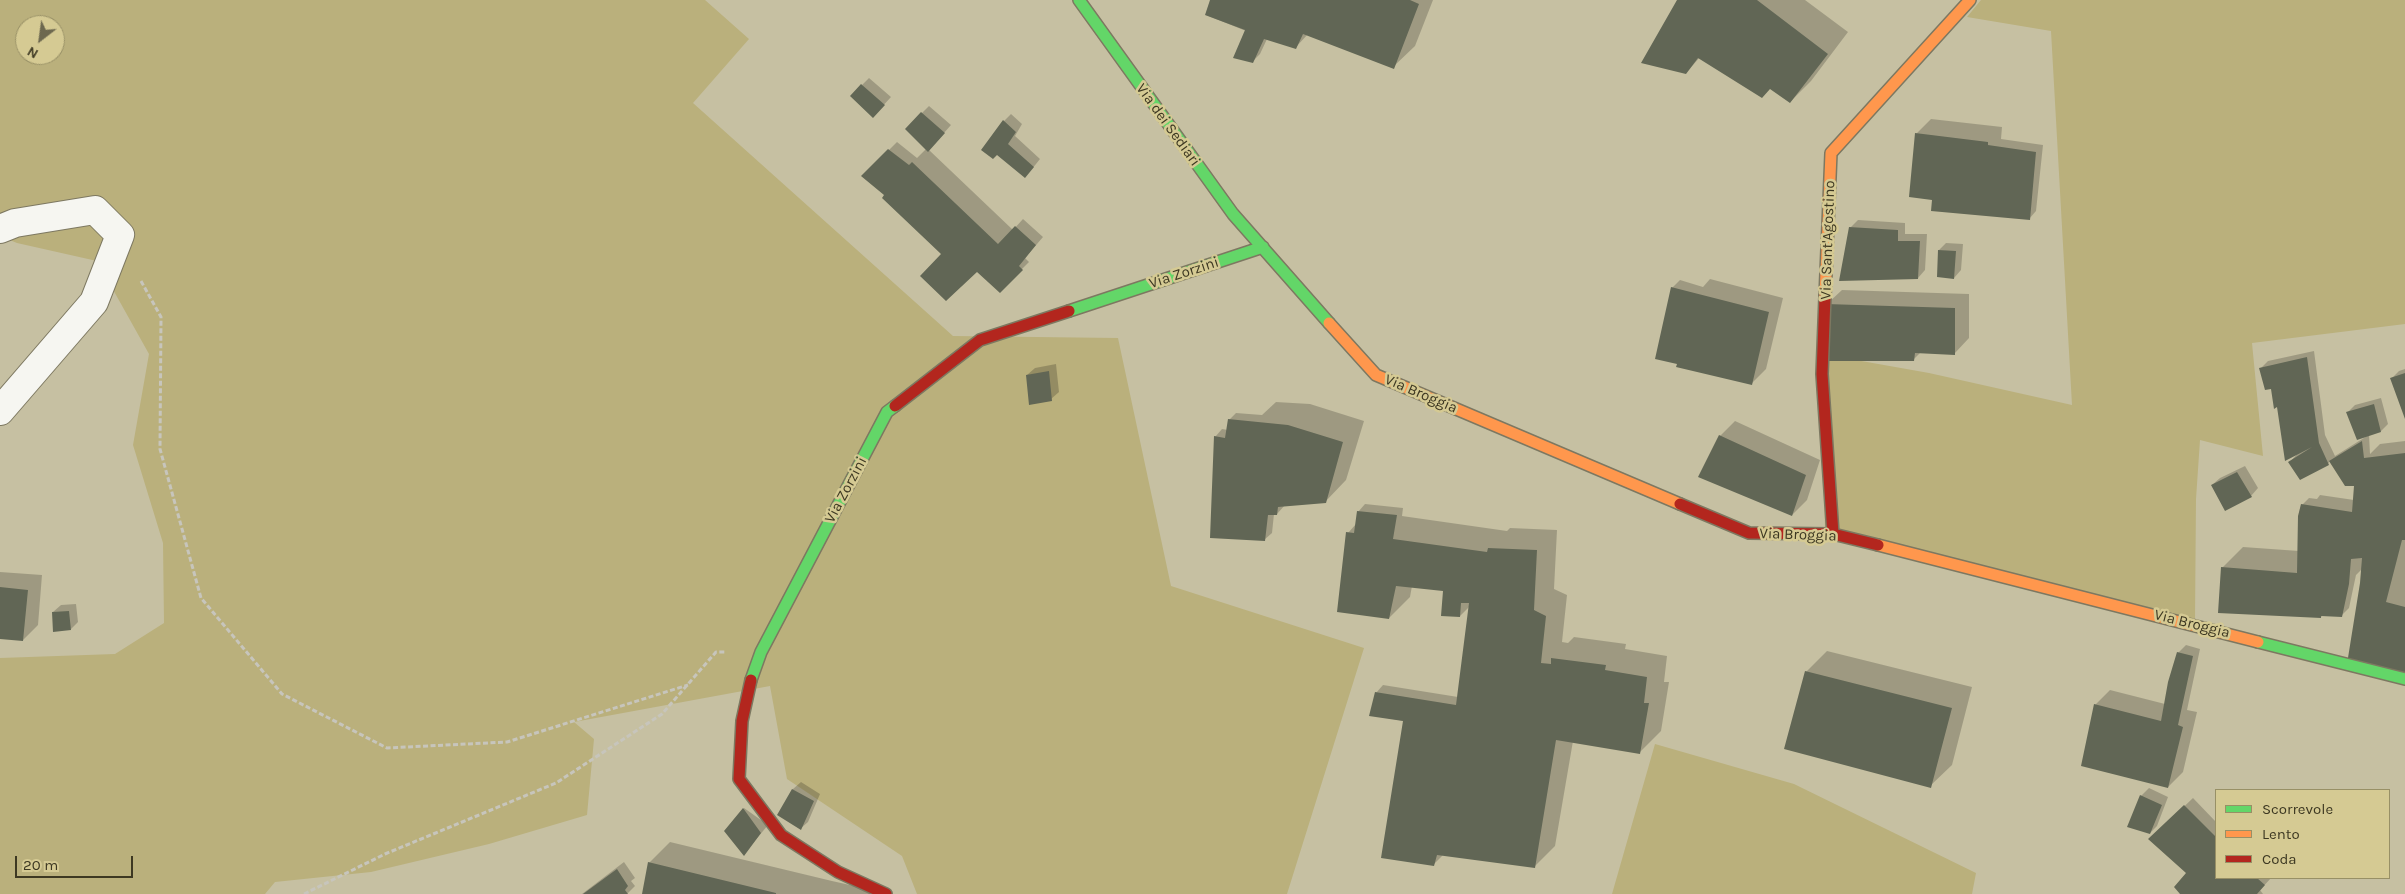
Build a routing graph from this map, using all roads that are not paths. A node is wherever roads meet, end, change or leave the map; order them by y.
1 (1079, 0) edge
2 (1970, 0) edge
3 (0, 229) edge
4 (1263, 247) junction
5 (0, 411) edge
6 (1833, 534) junction
7 (2405, 679) edge
8 (886, 894) edge

1 - 4 street, Via dei Sediari
2 - 6 street, Via Sant'Agostino
3 - 5 street
4 - 6 street, Via Broggia
4 - 8 street, Via Zorzini
6 - 7 street, Via Broggia

